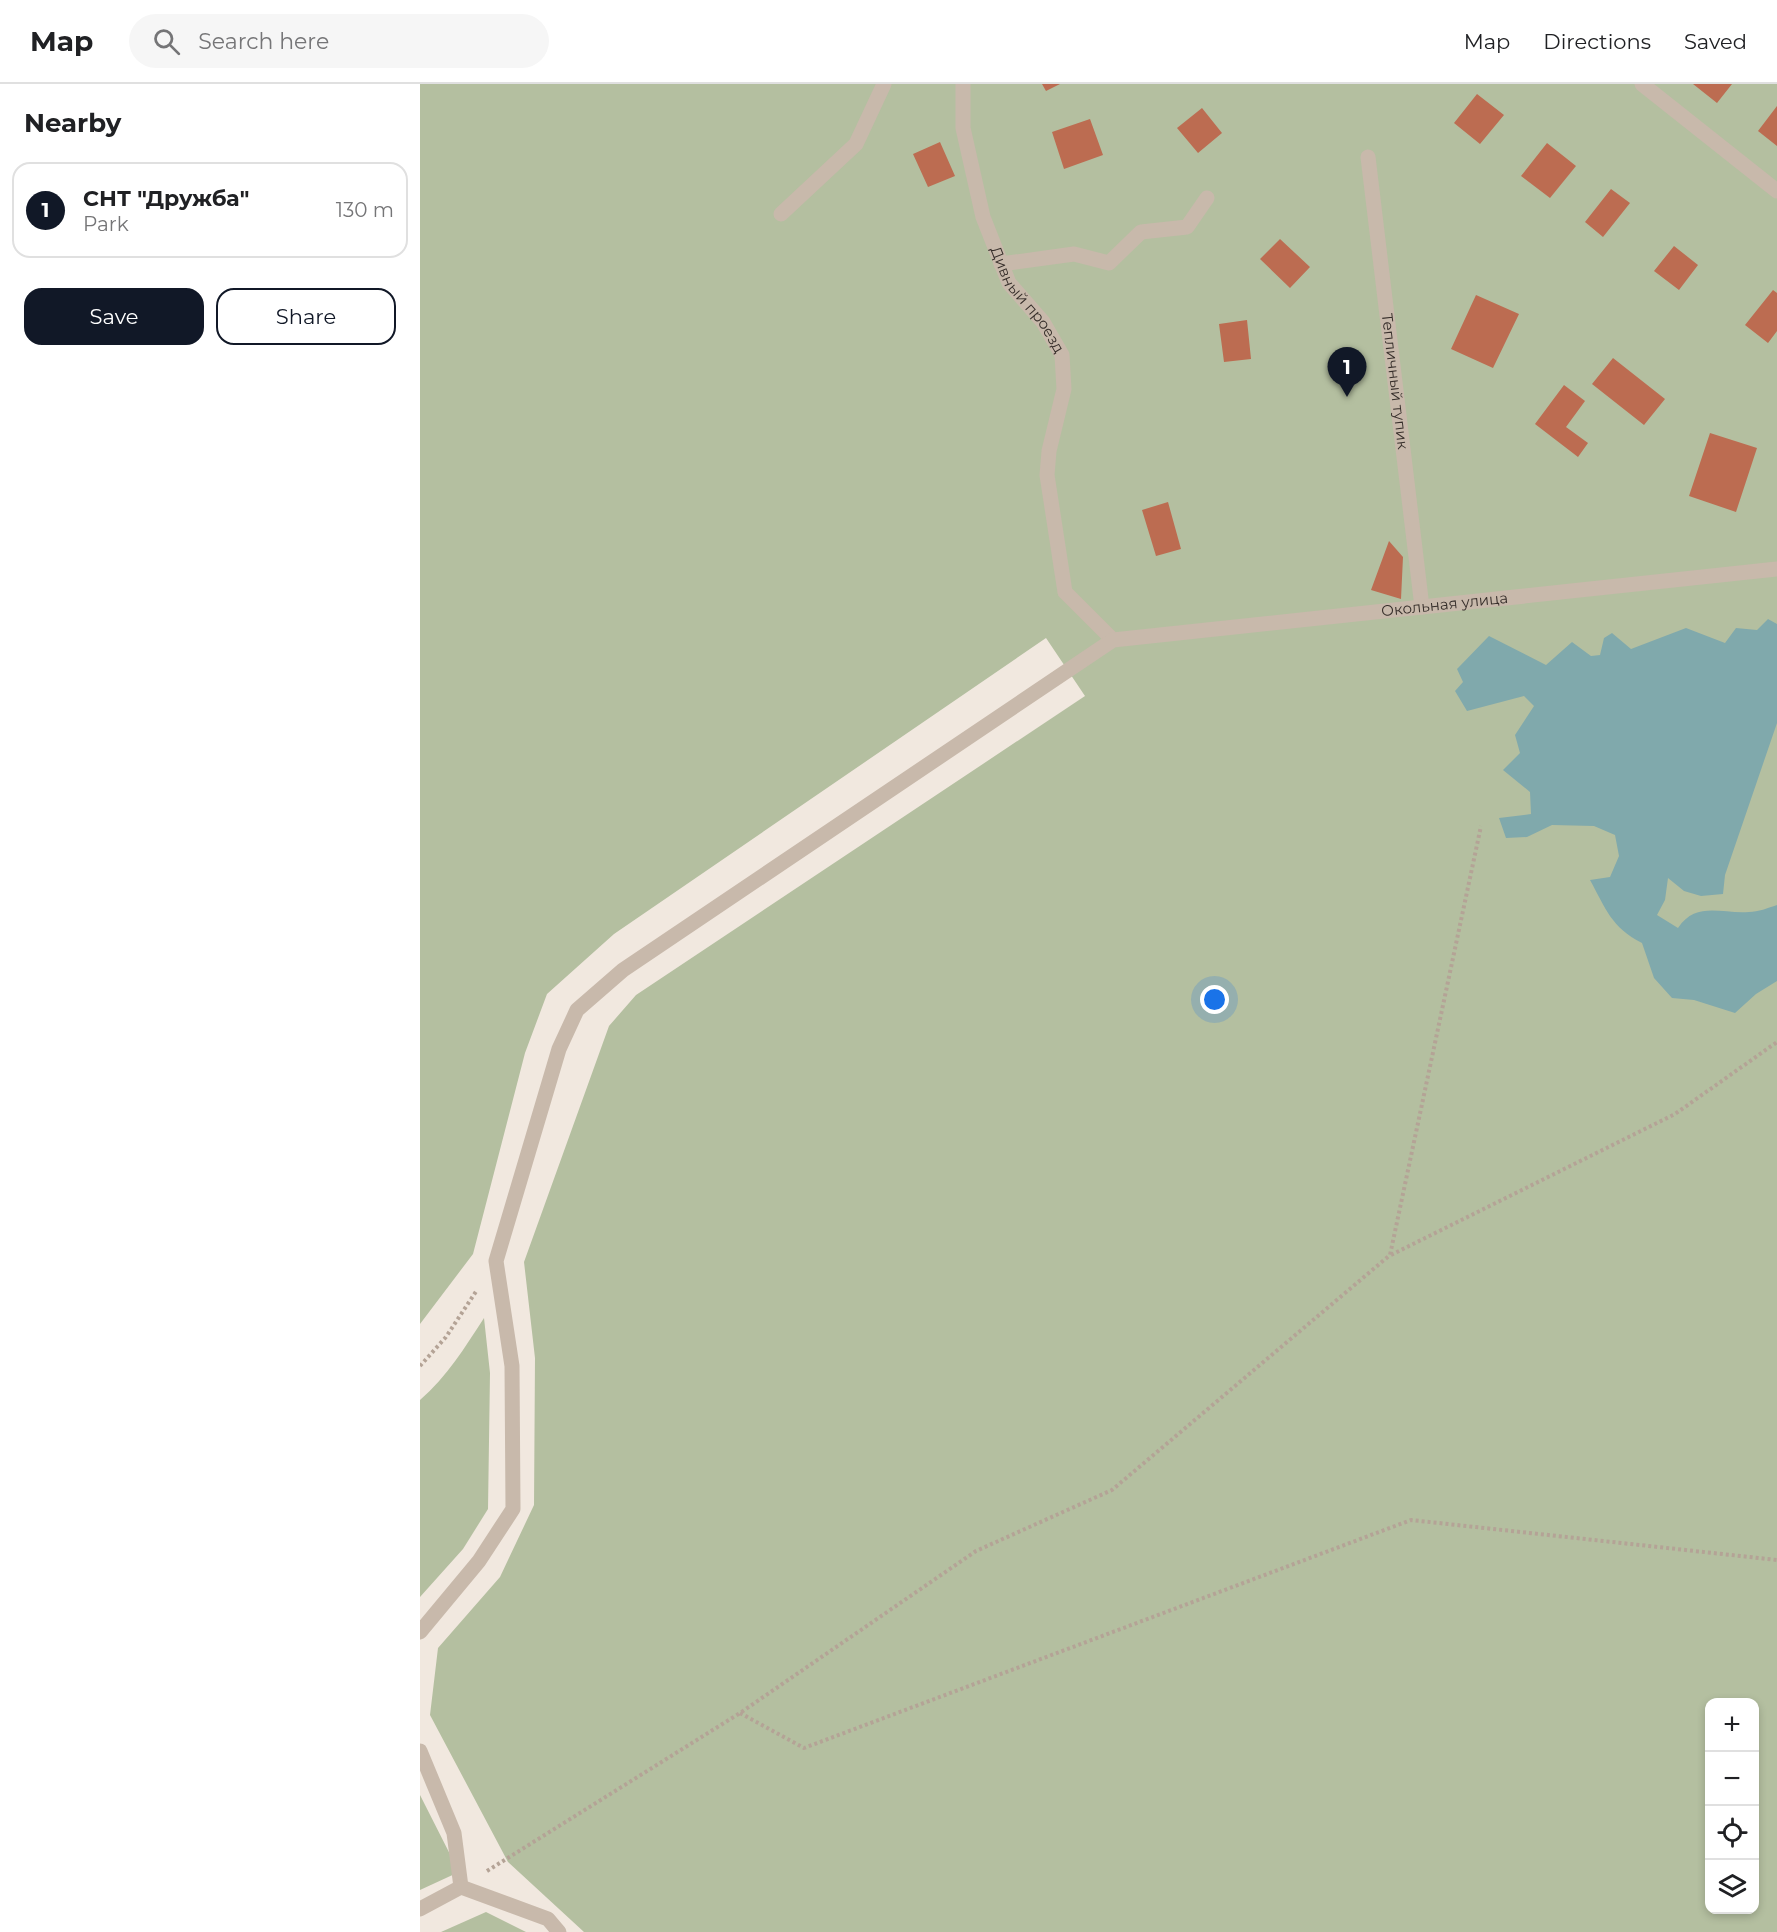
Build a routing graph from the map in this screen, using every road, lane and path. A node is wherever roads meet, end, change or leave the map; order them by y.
1 (884, 84) edge
2 (963, 84) edge
3 (1642, 84) edge
4 (1368, 157) dead end
5 (1777, 190) edge
6 (1207, 198) dead end
7 (781, 214) dead end
8 (1001, 264) junction
9 (1777, 569) edge
10 (1422, 607) junction
11 (1113, 640) junction
12 (1481, 826) dead end
13 (1777, 1042) edge
14 (1390, 1255) junction
15 (496, 1261) junction
16 (420, 1366) edge
17 (1777, 1560) edge
18 (420, 1632) edge
19 (741, 1713) junction
20 (420, 1750) edge
21 (461, 1887) junction
22 (420, 1909) edge
23 (559, 1932) edge

1 - 7 street
2 - 8 street, Дивный проезд
3 - 5 street
4 - 10 street, Тепличный тупик
6 - 8 street
8 - 11 street, Дивный проезд
9 - 10 street, Окольная улица
10 - 11 street, Окольная улица
11 - 15 street
12 - 14 path
13 - 14 path
14 - 19 path
15 - 16 path
15 - 18 street
17 - 19 path
19 - 21 path
20 - 21 street
21 - 22 street
21 - 23 street

